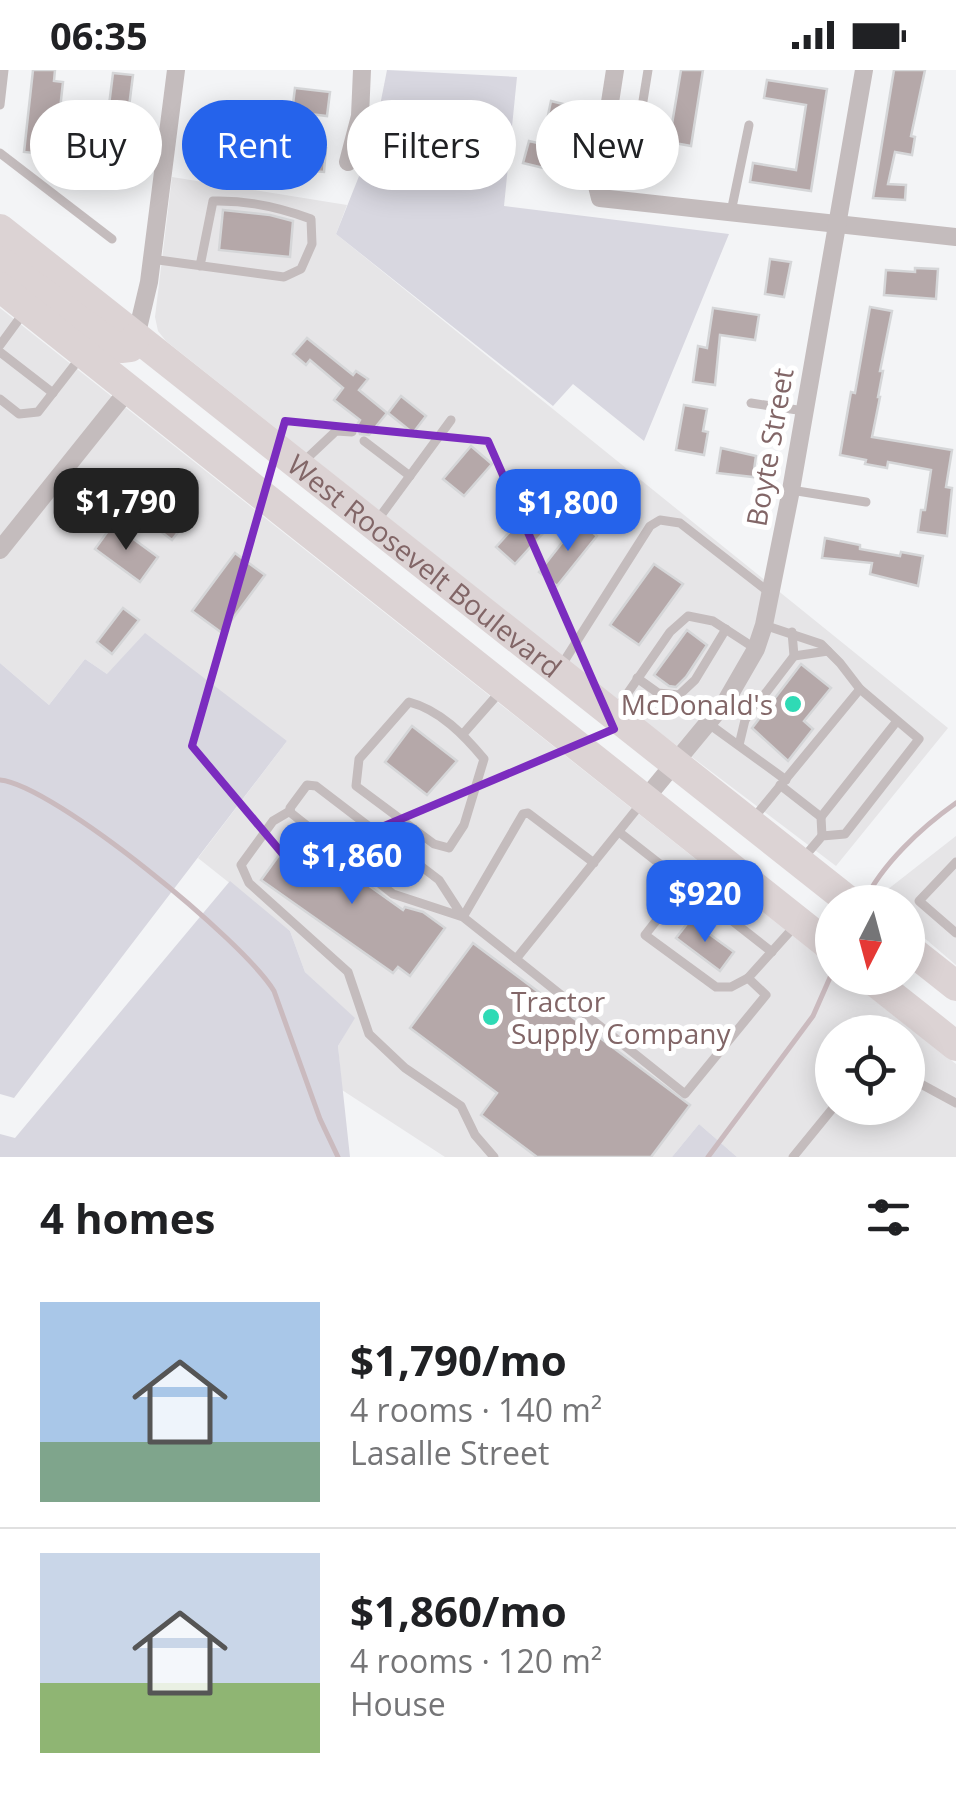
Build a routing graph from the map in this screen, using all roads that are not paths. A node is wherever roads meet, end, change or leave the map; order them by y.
1 (4, 70) edge
2 (176, 70) edge
3 (362, 70) edge
4 (616, 70) edge
5 (648, 70) edge
6 (864, 70) edge
7 (361, 100) edge
8 (611, 100) edge
9 (643, 100) edge
10 (0, 105) edge
11 (749, 125) dead end
12 (0, 153) edge
13 (597, 190) edge
14 (731, 214) junction
15 (836, 226) junction
16 (0, 229) edge
17 (956, 237) edge
18 (112, 239) dead end
19 (0, 240) edge
20 (33, 255) junction
21 (151, 259) junction
22 (0, 261) edge
23 (200, 266) junction
24 (0, 287) edge
25 (27, 309) junction
26 (136, 336) junction
27 (0, 349) edge
28 (83, 354) junction
29 (128, 390) junction
30 (53, 392) junction
31 (0, 400) edge
32 (751, 403) dead end
33 (804, 412) junction
34 (451, 420) dead end
35 (352, 432) dead end
36 (364, 441) dead end
37 (299, 465) junction
38 (410, 476) junction
39 (791, 490) junction
40 (866, 502) dead end
41 (374, 524) junction
42 (0, 550) edge
43 (770, 593) junction
44 (764, 625) junction
45 (726, 629) junction
46 (792, 632) junction
47 (756, 649) junction
48 (828, 651) junction
49 (794, 656) junction
50 (558, 670) junction
51 (637, 678) junction
52 (504, 688) junction
53 (860, 689) junction
54 (613, 713) junction
55 (897, 720) junction
56 (709, 724) junction
57 (463, 734) junction
58 (738, 746) junction
59 (677, 762) junction
60 (783, 783) junction
61 (645, 799) junction
62 (290, 811) junction
63 (821, 817) junction
64 (750, 822) junction
65 (619, 832) junction
66 (822, 836) junction
67 (956, 862) edge
68 (594, 863) junction
69 (805, 866) junction
70 (685, 884) junction
71 (829, 885) edge
72 (463, 917) junction
73 (802, 923) junction
74 (956, 933) edge
75 (815, 934) edge
76 (772, 952) junction
77 (516, 959) junction
78 (925, 961) edge
79 (748, 978) junction
80 (946, 978) edge
81 (891, 995) edge
82 (956, 1046) edge
83 (925, 1086) edge
84 (956, 1103) edge
85 (819, 1125) edge
86 (494, 1157) edge
87 (793, 1157) edge

1 - 10 lane
2 - 21 street
3 - 7 street
4 - 8 street
5 - 9 lane
6 - 15 street, Boyte Street
11 - 14 lane
12 - 18 lane
13 - 14 street
14 - 15 street
15 - 17 street
15 - 33 street, Boyte Street
16 - 20 highway, West Roosevelt Boulevard
19 - 20 highway
20 - 26 highway, West Roosevelt Boulevard
21 - 23 lane
21 - 26 street
22 - 26 highway
23 - 23 lane
24 - 25 highway, West Roosevelt Boulevard
25 - 27 lane
25 - 28 highway, West Roosevelt Boulevard
26 - 37 highway, West Roosevelt Boulevard
27 - 30 lane
28 - 29 highway, West Roosevelt Boulevard
28 - 30 lane
29 - 42 street
29 - 52 highway, West Roosevelt Boulevard
30 - 31 lane
32 - 33 lane
33 - 39 street, Boyte Street
34 - 38 lane
35 - 37 lane
36 - 38 lane
37 - 41 highway, West Roosevelt Boulevard
38 - 41 lane
39 - 40 lane
39 - 43 street, Boyte Street
41 - 50 highway, West Roosevelt Boulevard
43 - 44 street, Boyte Street
43 - 50 lane
44 - 46 lane
44 - 47 street, Boyte Street
45 - 47 lane
45 - 51 lane
45 - 51 lane
46 - 48 lane
46 - 49 lane
47 - 56 street, Boyte Street
48 - 49 lane
48 - 53 lane
49 - 58 lane
50 - 54 highway, West Roosevelt Boulevard
51 - 54 lane
52 - 57 lane
52 - 61 highway, West Roosevelt Boulevard
53 - 55 lane
53 - 60 lane
54 - 59 highway, West Roosevelt Boulevard
55 - 63 lane
55 - 66 lane
56 - 58 lane
56 - 59 street, Boyte Street
57 - 57 lane
58 - 60 lane
59 - 61 street, Boyte Street
59 - 64 highway, West Roosevelt Boulevard
60 - 63 lane
60 - 64 lane
61 - 65 lane
61 - 73 highway, West Roosevelt Boulevard
62 - 72 lane
62 - 72 lane
62 - 86 lane
63 - 66 lane
64 - 69 highway, West Roosevelt Boulevard
65 - 68 lane
65 - 70 lane
66 - 69 lane
67 - 74 lane
68 - 72 lane
68 - 77 lane
69 - 71 highway, West Roosevelt Boulevard
70 - 76 lane
70 - 79 lane
72 - 77 lane
73 - 75 highway, West Roosevelt Boulevard
73 - 76 lane
76 - 79 lane
77 - 79 lane
78 - 80 highway
81 - 82 highway
83 - 84 lane
85 - 87 lane

